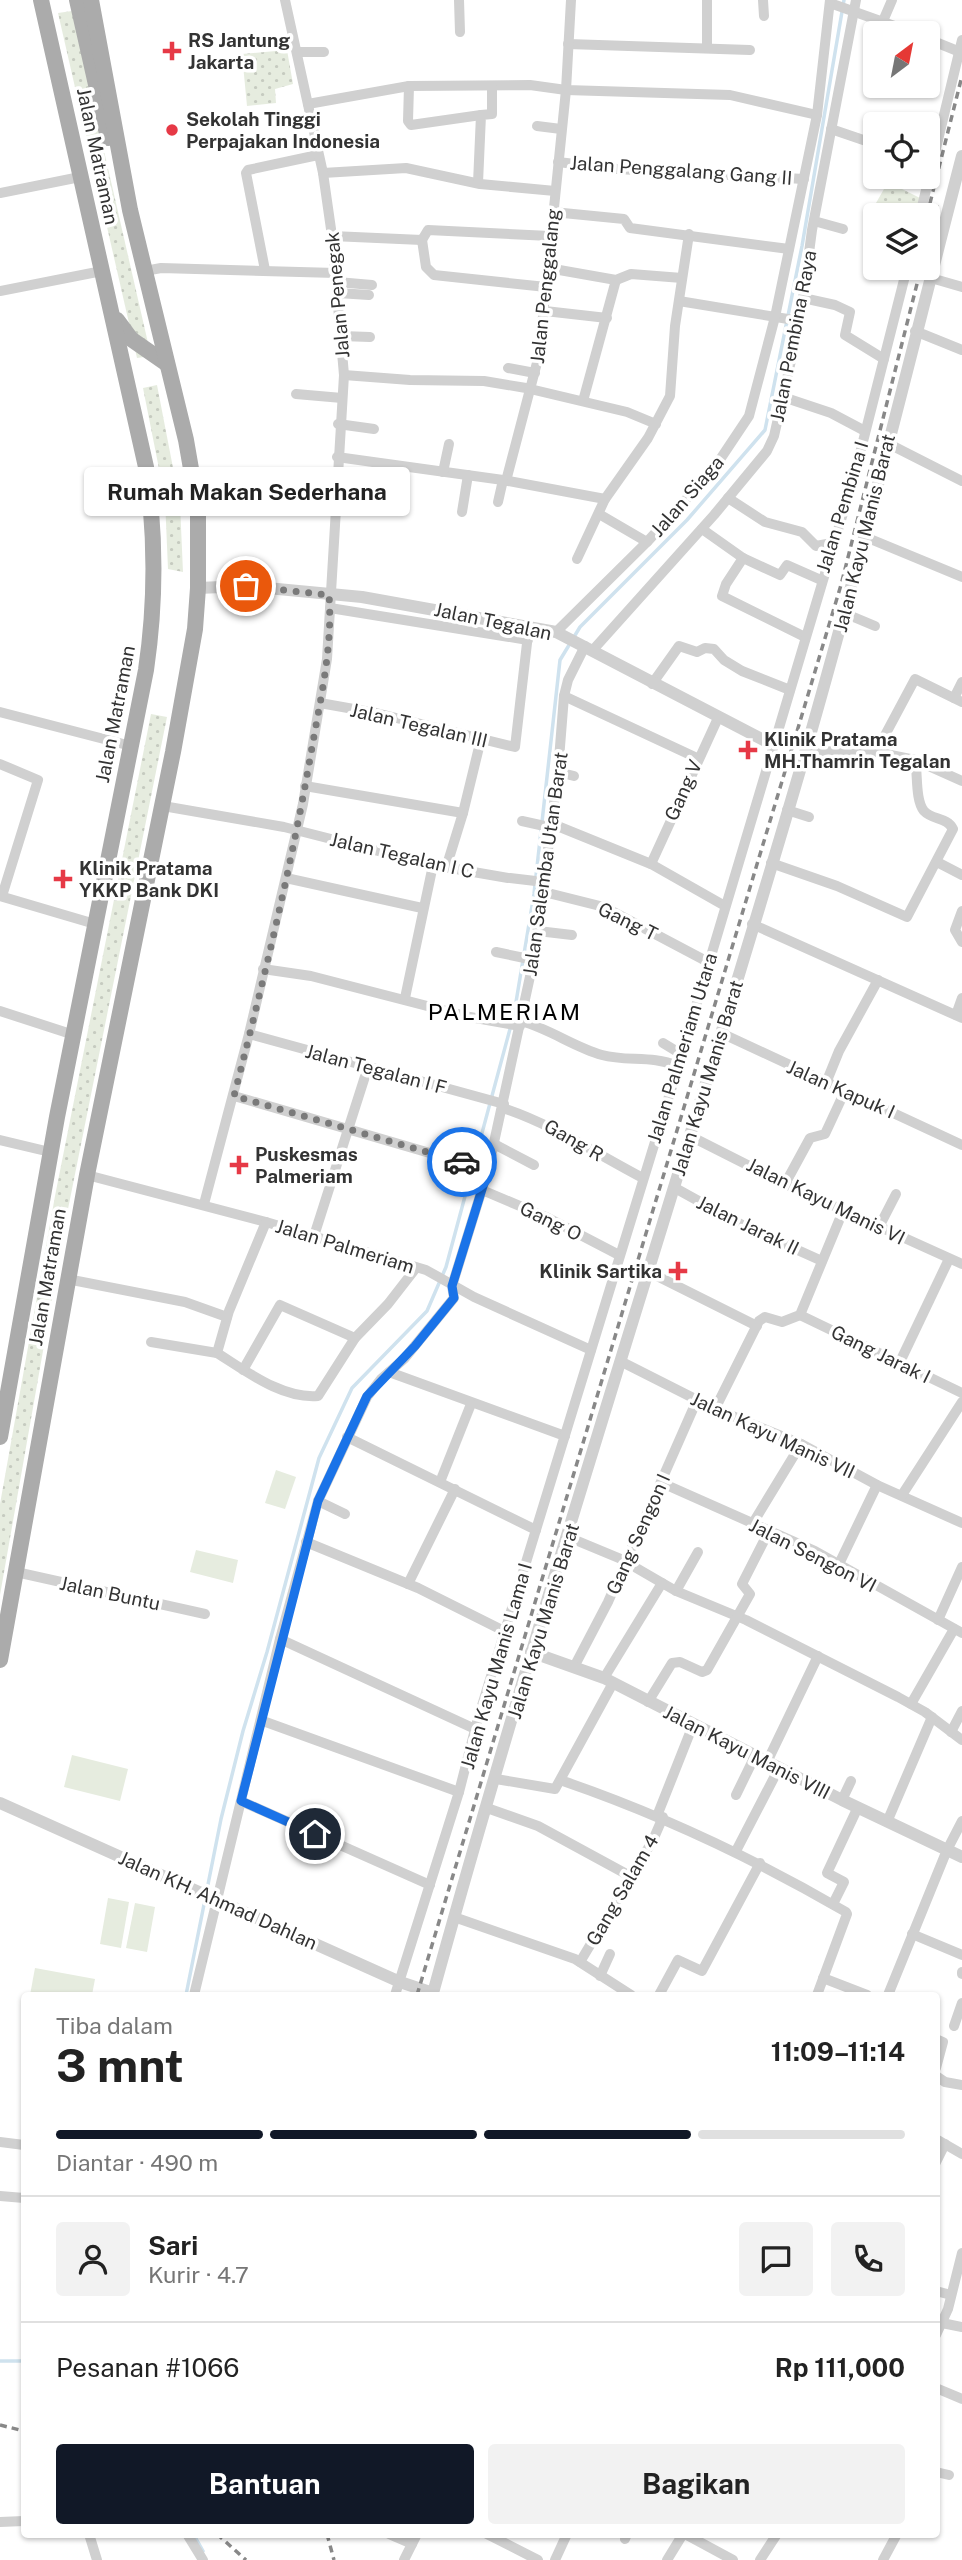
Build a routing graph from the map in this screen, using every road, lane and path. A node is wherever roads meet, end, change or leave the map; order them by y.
1 (43, 0) edge
2 (76, 0) edge
3 (91, 0) edge
4 (285, 0) edge
5 (459, 0) edge
6 (571, 0) edge
7 (707, 0) edge
8 (763, 0) edge
9 (892, 0) edge
10 (831, 2) edge
11 (854, 6) edge
12 (764, 16) dead end
13 (883, 21) joint
14 (460, 32) dead end
15 (940, 42) edge
16 (568, 44) junction
17 (961, 46) edge
18 (706, 48) junction
19 (750, 50) dead end
20 (297, 52) junction
21 (324, 52) dead end
22 (409, 86) junction
23 (492, 86) junction
24 (566, 90) junction
25 (308, 104) junction
26 (481, 115) junction
27 (817, 115) junction
28 (940, 123) edge
29 (537, 125) dead end
30 (561, 129) junction
31 (831, 129) junction
32 (863, 140) edge
33 (318, 155) junction
34 (962, 158) edge
35 (558, 162) junction
36 (323, 173) junction
37 (80, 177) junction
38 (804, 179) junction
39 (478, 183) junction
40 (555, 191) junction
41 (0, 193) edge
42 (130, 210) junction
43 (553, 212) junction
44 (814, 222) junction
45 (843, 229) dead end
46 (689, 234) junction
47 (332, 236) junction
48 (550, 236) junction
49 (422, 240) junction
50 (940, 240) edge
51 (789, 249) junction
52 (548, 268) junction
53 (265, 270) junction
54 (102, 271) junction
55 (145, 271) junction
56 (682, 278) junction
57 (616, 280) junction
58 (904, 280) edge
59 (929, 280) edge
60 (937, 280) edge
61 (337, 283) junction
62 (546, 287) junction
63 (962, 287) edge
64 (370, 290) dead end
65 (0, 291) edge
66 (803, 298) junction
67 (679, 301) junction
68 (545, 311) junction
69 (607, 318) junction
70 (787, 319) junction
71 (915, 331) junction
72 (341, 336) junction
73 (370, 337) dead end
74 (962, 350) edge
75 (884, 359) junction
76 (167, 364) junction
77 (508, 368) dead end
78 (535, 373) junction
79 (344, 374) junction
80 (531, 388) junction
81 (296, 394) dead end
82 (783, 397) junction
83 (342, 398) junction
84 (583, 401) junction
85 (338, 424) junction
86 (656, 424) junction
87 (374, 429) dead end
88 (865, 431) junction
89 (449, 443) dead end
90 (887, 443) junction
91 (337, 457) junction
92 (443, 472) junction
93 (467, 475) junction
94 (505, 480) junction
95 (962, 481) edge
96 (728, 498) junction
97 (604, 499) junction
98 (498, 502) dead end
99 (462, 512) dead end
100 (599, 514) junction
101 (702, 528) junction
102 (863, 536) junction
103 (647, 542) junction
104 (832, 543) junction
105 (743, 558) junction
106 (577, 559) dead end
107 (962, 577) edge
108 (821, 579) junction
109 (198, 584) junction
110 (362, 597) junction
111 (329, 601) junction
112 (362, 612) junction
113 (844, 613) junction
114 (529, 626) junction
115 (875, 626) dead end
116 (559, 634) junction
117 (805, 637) junction
118 (528, 640) junction
119 (587, 648) junction
120 (962, 682) edge
121 (652, 684) junction
122 (790, 690) junction
123 (564, 696) junction
124 (958, 700) edge
125 (320, 704) junction
126 (0, 712) edge
127 (718, 718) junction
128 (481, 739) junction
129 (773, 745) junction
130 (131, 746) junction
131 (805, 751) junction
132 (876, 752) junction
133 (697, 758) junction
134 (915, 760) junction
135 (0, 764) edge
136 (558, 772) junction
137 (574, 776) dead end
138 (962, 781) edge
139 (305, 786) junction
140 (163, 806) junction
141 (788, 810) junction
142 (463, 813) junction
143 (809, 817) dead end
144 (522, 821) dead end
145 (550, 825) junction
146 (297, 831) junction
147 (937, 862) junction
148 (771, 863) junction
149 (651, 864) junction
150 (433, 865) junction
151 (446, 868) junction
152 (962, 875) edge
153 (286, 878) junction
154 (543, 886) junction
155 (1, 896) edge
156 (725, 905) junction
157 (422, 908) junction
158 (962, 912) edge
159 (752, 923) junction
160 (95, 924) junction
161 (538, 930) junction
162 (572, 935) dead end
163 (962, 942) edge
164 (496, 952) dead end
165 (534, 960) junction
166 (708, 962) junction
167 (263, 969) junction
168 (879, 981) junction
169 (405, 998) junction
170 (962, 998) edge
171 (0, 1011) edge
172 (959, 1017) edge
173 (516, 1023) junction
174 (721, 1033) junction
175 (249, 1034) junction
176 (74, 1035) junction
177 (663, 1044) dead end
178 (847, 1045) dead end
179 (681, 1054) junction
180 (677, 1066) junction
181 (368, 1067) junction
182 (826, 1083) junction
183 (845, 1091) junction
184 (234, 1096) junction
185 (500, 1104) junction
186 (347, 1130) junction
187 (690, 1136) junction
188 (0, 1140) edge
189 (494, 1144) junction
190 (962, 1145) edge
191 (50, 1152) junction
192 (534, 1165) dead end
193 (483, 1169) junction
194 (87, 1175) junction
195 (643, 1178) junction
196 (785, 1184) junction
197 (675, 1188) junction
198 (482, 1190) junction
199 (896, 1194) dead end
200 (204, 1204) junction
201 (844, 1211) junction
202 (267, 1222) junction
203 (880, 1227) junction
204 (314, 1236) junction
205 (620, 1255) junction
206 (949, 1259) junction
207 (822, 1261) junction
208 (962, 1264) edge
209 (421, 1269) junction
210 (649, 1272) junction
211 (67, 1279) junction
212 (450, 1284) junction
213 (800, 1315) junction
214 (228, 1317) junction
215 (757, 1326) junction
216 (355, 1338) junction
217 (151, 1342) dead end
218 (591, 1350) junction
219 (217, 1352) junction
220 (622, 1362) junction
221 (900, 1364) junction
222 (243, 1370) junction
223 (389, 1372) junction
224 (962, 1394) edge
225 (697, 1400) junction
226 (962, 1402) edge
227 (471, 1404) junction
228 (715, 1409) junction
229 (565, 1436) junction
230 (0, 1437) edge
231 (347, 1437) junction
232 (801, 1444) junction
233 (440, 1482) junction
234 (662, 1483) junction
235 (877, 1485) junction
236 (454, 1489) junction
237 (902, 1495) junction
238 (318, 1501) junction
239 (345, 1514) dead end
240 (752, 1523) junction
241 (962, 1523) edge
242 (536, 1530) junction
243 (769, 1531) junction
244 (568, 1537) junction
245 (306, 1542) junction
246 (698, 1552) dead end
247 (623, 1560) junction
248 (839, 1564) junction
249 (962, 1567) edge
250 (16, 1572) junction
251 (662, 1583) junction
252 (408, 1584) junction
253 (676, 1591) junction
254 (205, 1614) dead end
255 (738, 1616) junction
256 (938, 1620) junction
257 (958, 1631) edge
258 (505, 1632) junction
259 (280, 1639) junction
260 (531, 1652) junction
261 (818, 1656) junction
262 (0, 1660) edge
263 (574, 1667) junction
264 (608, 1681) junction
265 (648, 1702) junction
266 (911, 1704) junction
267 (962, 1711) edge
268 (932, 1717) junction
269 (262, 1720) junction
270 (694, 1725) junction
271 (475, 1729) junction
272 (951, 1732) junction
273 (962, 1740) edge
274 (767, 1762) junction
275 (496, 1779) junction
276 (563, 1781) junction
277 (851, 1781) dead end
278 (459, 1792) junction
279 (736, 1795) dead end
280 (842, 1800) junction
281 (241, 1801) junction
282 (0, 1803) edge
283 (858, 1807) junction
284 (487, 1808) junction
285 (660, 1816) junction
286 (962, 1821) edge
287 (887, 1822) junction
288 (947, 1850) junction
289 (736, 1851) junction
290 (962, 1857) edge
291 (760, 1863) junction
292 (630, 1876) junction
293 (430, 1885) junction
294 (214, 1898) junction
295 (833, 1904) junction
296 (454, 1917) junction
297 (912, 1934) junction
298 (610, 1954) dead end
299 (962, 1955) edge
300 (580, 1962) junction
301 (600, 1976) junction
302 (823, 1978) junction
303 (400, 1982) junction
304 (195, 1992) edge
305 (396, 1992) edge
306 (428, 1992) edge
307 (435, 1992) edge
308 (625, 1992) edge
309 (661, 1992) edge
310 (818, 1992) edge
311 (859, 1992) edge
312 (889, 1992) edge
313 (962, 2003) edge
314 (954, 2026) dead end
315 (940, 2079) edge
316 (962, 2085) edge
317 (0, 2142) edge
318 (941, 2142) edge
319 (21, 2144) edge
320 (962, 2154) edge
321 (0, 2196) edge
322 (21, 2198) edge
323 (962, 2253) edge
324 (940, 2292) edge
325 (951, 2295) junction
326 (942, 2323) junction
327 (940, 2327) edge
328 (962, 2327) edge
329 (940, 2390) edge
330 (962, 2399) edge
331 (940, 2473) edge
332 (949, 2475) dead end
333 (21, 2521) edge
334 (0, 2522) edge
335 (90, 2538) edge
336 (189, 2538) edge
337 (495, 2538) edge
338 (565, 2538) edge
339 (681, 2538) edge
340 (692, 2538) edge
341 (774, 2538) edge
342 (895, 2538) edge
343 (414, 2539) edge
344 (97, 2560) edge
345 (203, 2560) edge
346 (404, 2560) edge
347 (538, 2560) edge
348 (555, 2560) edge
349 (667, 2560) edge
350 (733, 2560) edge
351 (760, 2560) edge
352 (883, 2560) edge

1 - 37 main road, Jalan Matraman
1 - 76 main road, Jalan Matraman
2 - 42 main road, Jalan Matraman
3 - 42 main road, Jalan Matraman
4 - 20 street, Jalan Penegak
5 - 14 street
6 - 16 street, Jalan Penggalang
7 - 18 street
8 - 12 street
9 - 13 street
10 - 11 street
10 - 27 street, Jalan Siaga
11 - 13 street
11 - 31 street, Jalan Pembina Raya
15 - 17 street
16 - 18 street
16 - 24 street, Jalan Penggalang
17 - 28 street
18 - 19 street
20 - 21 street
20 - 25 street, Jalan Penegak
22 - 23 street
22 - 25 street
22 - 26 street
23 - 24 street
23 - 26 street
24 - 27 street
24 - 30 street, Jalan Penggalang
25 - 33 street, Jalan Penegak
26 - 39 street
27 - 38 street, Jalan Siaga
29 - 30 street
30 - 35 street, Jalan Penggalang
31 - 32 street
31 - 44 street, Jalan Pembina Raya
33 - 36 street, Jalan Penegak
33 - 53 street
34 - 50 street, Jalan Kayu Manis Barat
35 - 38 street, Jalan Penggalang Gang II
35 - 40 street, Jalan Penggalang
36 - 39 street
36 - 47 street, Jalan Penegak
37 - 41 street
37 - 54 main road, Jalan Matraman
38 - 51 street, Jalan Siaga
39 - 40 street
40 - 43 street, Jalan Penggalang
42 - 55 main road, Jalan Matraman
43 - 46 street
43 - 48 street, Jalan Penggalang
44 - 45 street
44 - 66 street, Jalan Pembina Raya
46 - 51 street
46 - 56 street
47 - 49 street
47 - 61 street, Jalan Penegak
48 - 49 street
48 - 52 street, Jalan Penggalang
49 - 62 street
51 - 70 street, Jalan Siaga
52 - 57 street
52 - 62 street, Jalan Penggalang
53 - 55 street
53 - 61 street
54 - 65 street
54 - 130 main road, Jalan Matraman
55 - 76 main road, Jalan Matraman
56 - 57 street
56 - 67 street
57 - 69 street
58 - 75 street, Jalan Pembina I
59 - 71 street, Jalan Kayu Manis Barat
60 - 63 street
61 - 64 street
61 - 72 street, Jalan Penegak
62 - 68 street, Jalan Penggalang
66 - 70 street, Jalan Pembina Raya
66 - 75 street
67 - 70 street
67 - 86 street
68 - 69 street
68 - 78 street, Jalan Penggalang
69 - 84 street
70 - 82 street, Jalan Pembina Raya
70 - 103 street, Jalan Siaga
71 - 74 street
71 - 90 street, Jalan Kayu Manis Barat
72 - 73 street
72 - 79 street, Jalan Penegak
75 - 88 street, Jalan Pembina I
76 - 109 main road, Jalan Matraman
77 - 78 street
78 - 80 street, Jalan Penggalang
79 - 80 street
79 - 83 street, Jalan Penegak
80 - 84 street
80 - 94 street, Jalan Penggalang
81 - 83 street
82 - 88 street
82 - 96 street, Jalan Pembina Raya
83 - 85 street, Jalan Penegak
84 - 86 street
85 - 87 street
85 - 91 street, Jalan Penegak
86 - 97 street
88 - 104 street, Jalan Pembina I
89 - 92 street
90 - 95 street
90 - 102 street, Jalan Kayu Manis Barat
91 - 92 street
91 - 111 street, Jalan Penegak
92 - 93 street
93 - 94 street
93 - 99 street
94 - 97 street
94 - 98 street, Jalan Penggalang
96 - 101 street, Jalan Pembina Raya
96 - 104 street
97 - 100 street
100 - 103 street
100 - 106 street
101 - 105 street
101 - 119 street, Jalan Pembina Raya
102 - 107 street
102 - 113 street, Jalan Kayu Manis Barat
103 - 116 street, Jalan Siaga
104 - 108 street, Jalan Pembina I
105 - 108 street
105 - 117 street
108 - 117 street, Jalan Pembina I
109 - 111 street, Jalan Tegalan
109 - 140 main road, Jalan Matraman
110 - 111 street, Jalan Tegalan
110 - 112 street
110 - 114 street, Jalan Tegalan
111 - 112 street
111 - 125 street, Jalan Penegak
112 - 118 street
113 - 115 street
113 - 131 street, Jalan Kayu Manis Barat
114 - 116 street, Jalan Tegalan
114 - 118 street
116 - 119 street, Jalan Tegalan
117 - 122 street, Jalan Pembina I
118 - 128 street, Jalan Tegalan III
119 - 121 street, Jalan Tegalan
119 - 123 street, Jalan Salemba Utan Barat
120 - 124 street
121 - 122 street
121 - 127 street, Jalan Tegalan
122 - 129 street, Jalan Pembina I
123 - 133 street
123 - 136 street, Jalan Salemba Utan Barat
124 - 132 street
125 - 128 street, Jalan Tegalan III
125 - 139 street, Jalan Penegak
126 - 130 street
127 - 129 street, Jalan Tegalan
127 - 133 street, Gang V
128 - 142 street
129 - 156 street, Jalan Palmeriam Utara
130 - 160 main road, Jalan Matraman
131 - 132 street
131 - 141 street, Jalan Kayu Manis Barat
132 - 134 street
133 - 149 street, Gang V
134 - 138 street
134 - 147 street
135 - 155 street
136 - 137 street
136 - 145 street, Jalan Salemba Utan Barat
139 - 142 street
139 - 146 street, Jalan Penegak
140 - 146 street, Jalan Tegalan I C
140 - 194 main road, Jalan Matraman
141 - 143 street
141 - 148 street, Jalan Kayu Manis Barat
142 - 151 street
144 - 145 street
145 - 149 street
145 - 154 street, Jalan Salemba Utan Barat
146 - 150 street, Jalan Tegalan I C
146 - 153 street, Jalan Penegak
147 - 148 street
147 - 152 street
148 - 159 street, Jalan Kayu Manis Barat
149 - 156 street
150 - 151 street, Jalan Tegalan I C
150 - 157 street
151 - 154 street, Jalan Tegalan I C
153 - 157 street
153 - 167 street, Jalan Penegak
154 - 161 street, Jalan Salemba Utan Barat
154 - 166 street, Gang T
155 - 160 street
156 - 166 street, Jalan Palmeriam Utara
157 - 169 street
158 - 163 street
159 - 168 street
159 - 174 street, Jalan Kayu Manis Barat
160 - 176 main road, Jalan Matraman
161 - 162 street
161 - 165 street, Jalan Salemba Utan Barat
164 - 165 street
165 - 173 street, Jalan Salemba Utan Barat
166 - 179 street, Jalan Palmeriam Utara
167 - 169 street
167 - 175 street, Jalan Penegak
168 - 172 street
168 - 178 street
168 - 182 street
169 - 173 street
170 - 172 street
171 - 176 street
173 - 180 street
173 - 185 street, Jalan Salemba Utan Barat
174 - 182 street, Jalan Kapuk I
174 - 187 street, Jalan Kayu Manis Barat
175 - 181 street, Jalan Tegalan I F
175 - 184 street, Jalan Penegak
176 - 191 main road, Jalan Matraman
177 - 179 street
179 - 180 street, Jalan Palmeriam Utara
180 - 195 street, Jalan Palmeriam Utara
181 - 185 street, Jalan Tegalan I F
181 - 186 street
182 - 183 street, Jalan Kapuk I
183 - 190 street, Jalan Kapuk I
183 - 196 street
184 - 186 street
184 - 200 street, Jalan Penegak
185 - 189 street, Jalan Salemba Utan Barat
185 - 195 street, Gang R
186 - 193 street
186 - 204 street
187 - 196 street, Jalan Kayu Manis VI
187 - 197 street, Jalan Kayu Manis Barat
188 - 191 street
189 - 192 street
189 - 193 street, Jalan Salemba Utan Barat
191 - 230 main road, Jalan Matraman
193 - 198 street, Jalan Salemba Utan Barat
194 - 200 street, Jalan Palmeriam
194 - 211 main road, Jalan Matraman
195 - 205 street, Jalan Palmeriam Utara
196 - 201 street, Jalan Kayu Manis VI
197 - 207 street, Jalan Jarak II
197 - 210 street, Jalan Kayu Manis Barat
198 - 205 street, Gang O
198 - 212 street, Jalan Salemba Utan Barat
199 - 203 street
200 - 202 street, Jalan Palmeriam
201 - 203 street, Jalan Kayu Manis VI
201 - 207 street
202 - 204 street, Jalan Palmeriam
202 - 214 street
203 - 206 street, Jalan Kayu Manis VI
204 - 209 street, Jalan Palmeriam
205 - 218 street, Jalan Palmeriam Utara
206 - 208 street, Jalan Kayu Manis VI
206 - 221 street
207 - 213 street
209 - 212 street, Jalan Palmeriam
209 - 216 street
210 - 215 street
210 - 220 street, Jalan Kayu Manis Barat
211 - 214 street
211 - 250 main road, Jalan Matraman
212 - 218 street, Jalan Palmeriam
212 - 223 street, Jalan Salemba Utan Barat
213 - 215 street
213 - 221 street, Gang Jarak I
214 - 219 street
215 - 228 street
216 - 222 street
216 - 222 street
217 - 219 street
218 - 229 street, Jalan Kayu Manis Lama I
219 - 222 street
220 - 225 street, Jalan Kayu Manis VII
220 - 244 street, Jalan Kayu Manis Barat
221 - 224 street, Gang Jarak I
223 - 227 street
223 - 231 street, Jalan Salemba Utan Barat
225 - 228 street, Jalan Kayu Manis VII
225 - 234 street, Gang Sengon I
226 - 237 street
227 - 229 street
227 - 233 street
228 - 232 street, Jalan Kayu Manis VII
229 - 242 street, Jalan Kayu Manis Lama I
231 - 233 street
231 - 238 street, Jalan Salemba Utan Barat
232 - 235 street, Jalan Kayu Manis VII
232 - 240 street
233 - 236 street
234 - 240 street, Jalan Sengon VI
234 - 247 street, Gang Sengon I
235 - 237 street, Jalan Kayu Manis VII
235 - 248 street
236 - 242 street
236 - 252 street
237 - 241 street, Jalan Kayu Manis VII
238 - 239 street
238 - 245 street, Jalan Salemba Utan Barat
240 - 243 street, Jalan Sengon VI
242 - 258 street, Jalan Kayu Manis Lama I
243 - 248 street, Jalan Sengon VI
243 - 255 street
244 - 247 street
244 - 260 street, Jalan Kayu Manis Barat
245 - 252 street
245 - 259 street, Jalan Salemba Utan Barat
246 - 253 street
247 - 251 street
247 - 263 street, Gang Sengon I
248 - 256 street, Jalan Sengon VI
249 - 256 street
250 - 254 street, Jalan Buntu
250 - 262 main road, Jalan Matraman
251 - 253 street
251 - 264 street
252 - 258 street
253 - 255 street
255 - 261 street
255 - 265 street
256 - 257 street, Jalan Sengon VI
257 - 266 street
258 - 271 street, Jalan Kayu Manis Lama I
259 - 269 street, Jalan Salemba Utan Barat
259 - 271 street
260 - 263 street, Jalan Kayu Manis VIII
260 - 275 street, Jalan Kayu Manis Barat
261 - 266 street
261 - 274 street
263 - 264 street, Jalan Kayu Manis VIII
264 - 265 street, Jalan Kayu Manis VIII
264 - 276 street
265 - 270 street, Jalan Kayu Manis VIII
266 - 268 street
267 - 272 street
268 - 272 street
268 - 287 street
269 - 278 street
269 - 281 street, Jalan Salemba Utan Barat
270 - 274 street, Jalan Kayu Manis VIII
270 - 285 street, Gang Salam 4
271 - 278 street, Jalan Kayu Manis Lama I
272 - 273 street
274 - 279 street
274 - 280 street, Jalan Kayu Manis VIII
274 - 289 street
275 - 276 street
275 - 284 street, Jalan Kayu Manis Barat
276 - 285 street
277 - 280 street
278 - 293 street, Jalan Kayu Manis Lama I
280 - 283 street, Jalan Kayu Manis VIII
281 - 293 street
281 - 294 street, Jalan Salemba Utan Barat
282 - 294 street, Jalan KH. Ahmad Dahlan
283 - 287 street, Jalan Kayu Manis VIII
283 - 295 street
284 - 292 street
284 - 296 street, Jalan Kayu Manis Barat
285 - 289 street
285 - 292 street, Gang Salam 4
286 - 288 street
287 - 288 street, Jalan Kayu Manis VIII
288 - 290 street, Jalan Kayu Manis VIII
288 - 297 street
289 - 291 street
291 - 295 street
291 - 309 street
292 - 300 street, Gang Salam 4
293 - 303 street, Jalan Kayu Manis Lama I
294 - 303 street, Jalan KH. Ahmad Dahlan
294 - 304 street, Jalan Salemba Utan Barat
295 - 302 street
296 - 300 street
296 - 307 street, Jalan Kayu Manis Barat
297 - 299 street
297 - 312 street
298 - 301 street
300 - 301 street
301 - 308 street
302 - 310 street
302 - 311 street
303 - 305 street, Jalan Kayu Manis Lama I
303 - 306 street, Jalan KH. Ahmad Dahlan
313 - 314 street
315 - 316 street
317 - 319 street
318 - 320 street
321 - 322 street
323 - 325 street
324 - 325 street
325 - 326 street
326 - 327 street
326 - 328 street
329 - 330 street
331 - 332 street
333 - 334 street
335 - 344 street
336 - 345 street
337 - 347 street
338 - 348 street
339 - 349 street
340 - 350 street
341 - 351 street
342 - 352 street
343 - 346 street

